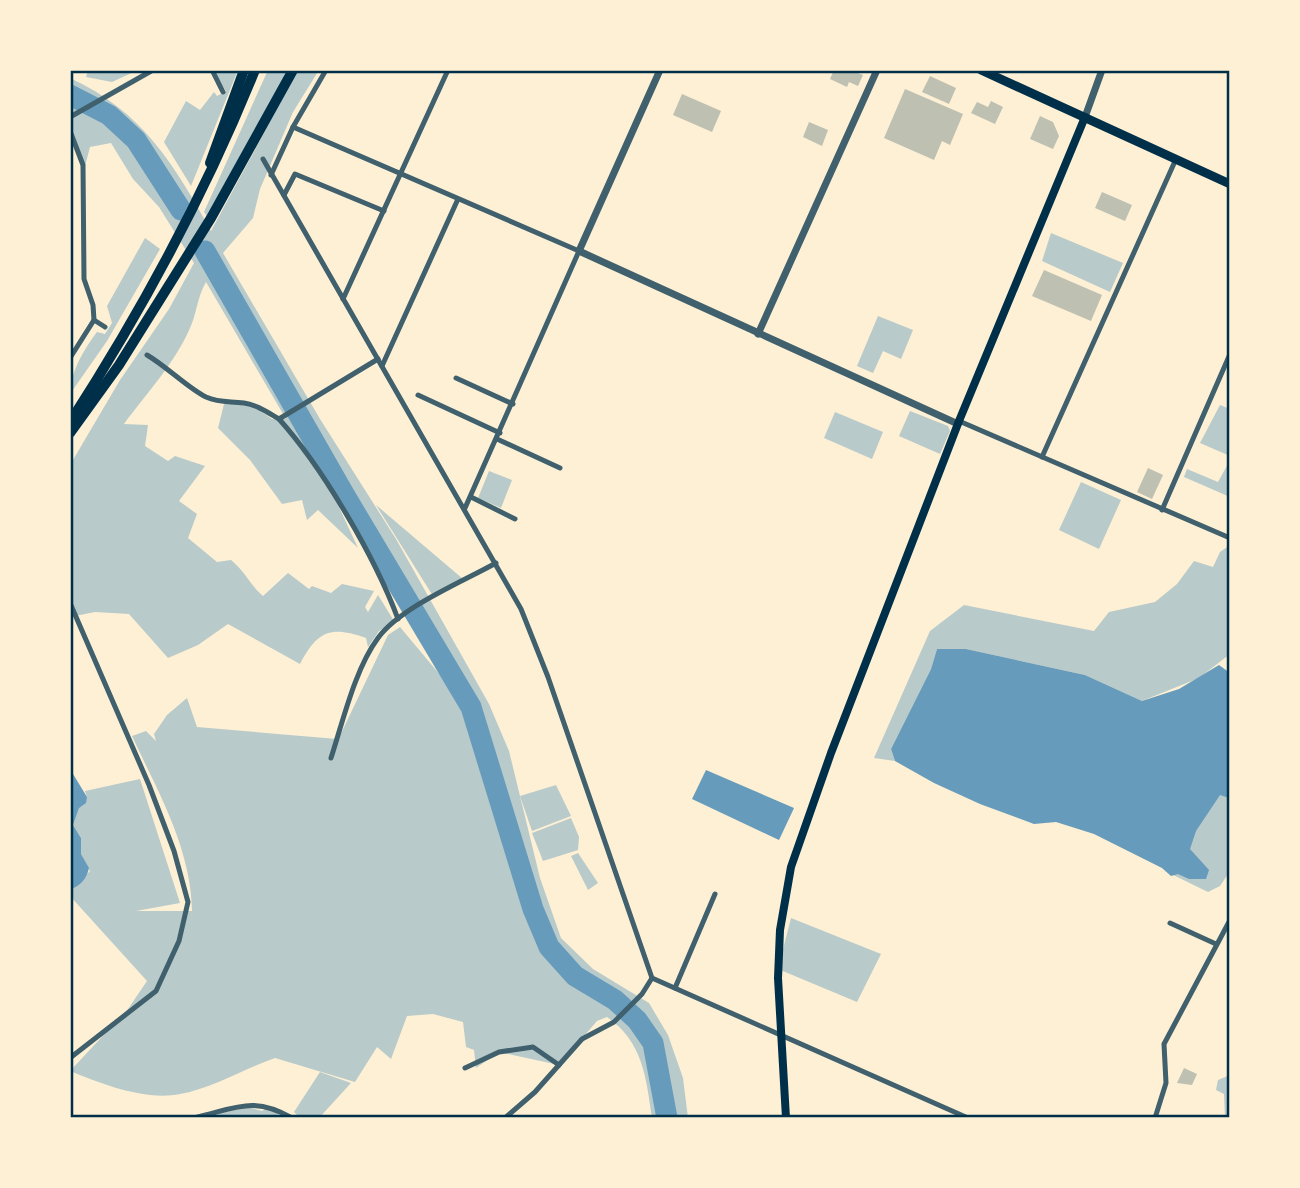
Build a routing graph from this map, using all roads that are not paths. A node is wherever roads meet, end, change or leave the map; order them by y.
1 (153, 70) edge
2 (212, 70) edge
3 (244, 70) edge
4 (255, 70) edge
5 (293, 70) edge
6 (326, 70) edge
7 (448, 70) edge
8 (660, 70) edge
9 (877, 70) edge
10 (981, 70) edge
11 (1102, 70) edge
12 (223, 92) dead end
13 (72, 116) edge
14 (1085, 117) junction
15 (293, 127) junction
16 (70, 131) edge
17 (263, 159) dead end
18 (1176, 159) junction
19 (401, 174) junction
20 (271, 175) junction
21 (1230, 184) edge
22 (284, 195) junction
23 (458, 199) junction
24 (193, 209) junction
25 (384, 211) junction
26 (579, 251) junction
27 (343, 299) junction
28 (94, 320) junction
29 (105, 327) dead end
30 (758, 334) junction
31 (1230, 354) edge
32 (147, 355) dead end
33 (70, 358) edge
34 (378, 359) junction
35 (382, 366) junction
36 (456, 378) dead end
37 (418, 396) dead end
38 (513, 404) junction
39 (279, 419) junction
40 (70, 422) edge
41 (959, 423) junction
42 (70, 433) edge
43 (499, 436) junction
44 (1042, 457) junction
45 (560, 467) dead end
46 (471, 497) junction
47 (465, 508) junction
48 (1162, 510) junction
49 (515, 519) dead end
50 (1230, 538) edge
51 (496, 563) junction
52 (70, 603) edge
53 (400, 618) junction
54 (331, 758) dead end
55 (716, 894) dead end
56 (1230, 920) edge
57 (1170, 923) dead end
58 (1216, 944) junction
59 (652, 978) junction
60 (675, 988) junction
61 (780, 1033) junction
62 (70, 1058) edge
63 (559, 1065) junction
64 (465, 1068) dead end
65 (193, 1118) edge
66 (292, 1118) edge
67 (505, 1118) edge
68 (786, 1118) edge
69 (968, 1118) edge
70 (1155, 1118) edge

1 - 13 street
2 - 12 street
3 - 24 highway
4 - 24 highway
5 - 42 highway
6 - 15 street
7 - 19 street
8 - 26 street
9 - 30 street
10 - 14 main road
11 - 14 street
14 - 18 main road
14 - 41 main road
15 - 19 street
15 - 20 street
16 - 28 street
17 - 20 street
18 - 21 main road
18 - 44 street
19 - 23 street
19 - 25 street
20 - 22 street
22 - 25 street
22 - 27 street
23 - 26 street
23 - 35 street
24 - 40 highway
25 - 27 street
26 - 30 street
26 - 38 street
27 - 34 street
28 - 29 street
28 - 33 street
30 - 41 street
31 - 48 street
32 - 39 street
34 - 35 street
34 - 39 street
35 - 47 street
36 - 38 street
37 - 43 street
38 - 43 street
39 - 53 street
41 - 44 street
41 - 61 main road
43 - 45 street
43 - 46 street
44 - 48 street
46 - 47 street
46 - 49 street
47 - 51 street
48 - 50 street
51 - 53 street
51 - 59 street
52 - 62 street
53 - 54 street
55 - 60 street
56 - 58 street
57 - 58 street
58 - 70 street
59 - 60 street
59 - 63 street
60 - 61 street
61 - 68 main road
61 - 69 street
63 - 64 street
63 - 67 street
65 - 66 street

